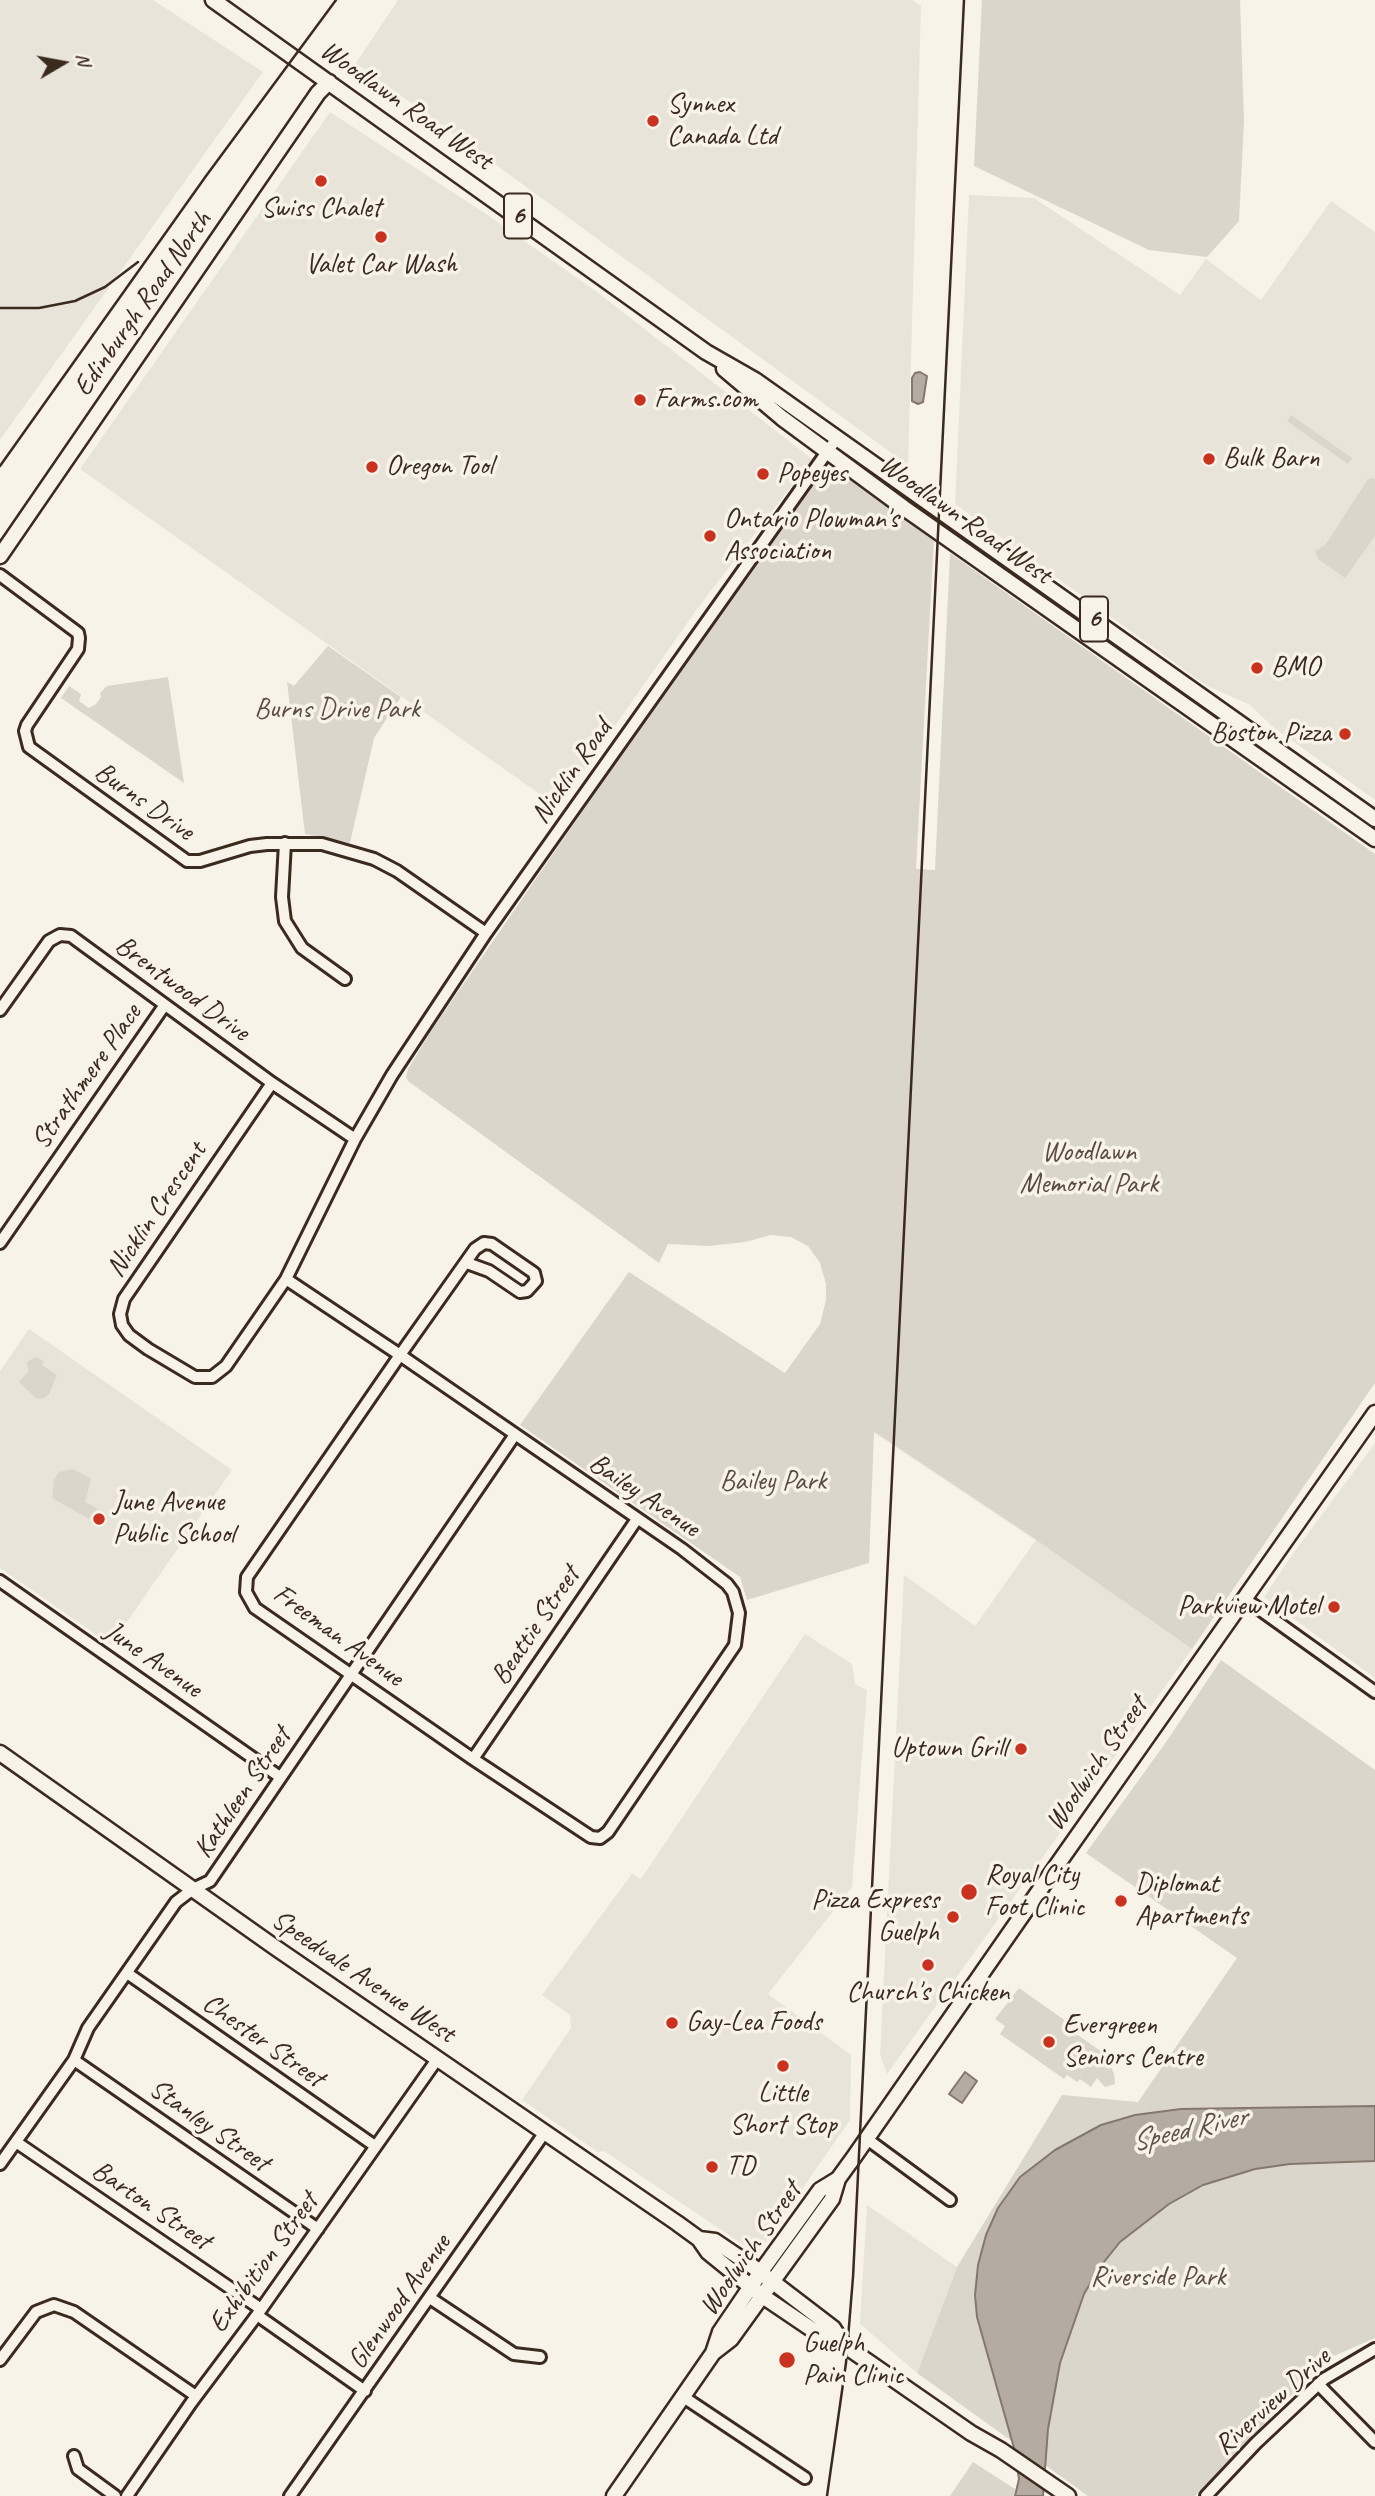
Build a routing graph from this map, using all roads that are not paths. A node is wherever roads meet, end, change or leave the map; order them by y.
1 (213, 0) edge
2 (329, 82) junction
3 (706, 352) junction
4 (837, 438) junction
5 (828, 452) junction
6 (0, 556) edge
7 (0, 575) edge
8 (1375, 819) edge
9 (1375, 839) edge
10 (285, 843) junction
11 (486, 933) junction
12 (345, 979) dead end
13 (164, 1006) junction
14 (0, 1010) edge
15 (271, 1083) junction
16 (355, 1139) junction
17 (0, 1243) edge
18 (467, 1263) junction
19 (286, 1279) junction
20 (400, 1355) junction
21 (1375, 1413) edge
22 (514, 1436) junction
23 (637, 1518) junction
24 (0, 1581) edge
25 (1244, 1599) junction
26 (352, 1675) junction
27 (1375, 1692) edge
28 (0, 1754) edge
29 (473, 1759) junction
30 (280, 1777) junction
31 (600, 1838) joint
32 (193, 1889) junction
33 (127, 1973) junction
34 (438, 2058) junction
35 (74, 2060) junction
36 (545, 2132) junction
37 (867, 2138) junction
38 (16, 2142) junction
39 (375, 2146) junction
40 (0, 2164) edge
41 (950, 2200) dead end
42 (318, 2229) junction
43 (699, 2239) junction
44 (766, 2278) junction
45 (756, 2292) junction
46 (430, 2298) junction
47 (259, 2312) junction
48 (844, 2345) junction
49 (1375, 2349) edge
50 (540, 2357) dead end
51 (0, 2360) edge
52 (1318, 2384) junction
53 (366, 2391) junction
54 (196, 2396) junction
55 (682, 2396) junction
56 (1375, 2442) edge
57 (74, 2456) dead end
58 (806, 2478) dead end
59 (115, 2496) edge
60 (127, 2496) edge
61 (290, 2496) edge
62 (615, 2496) edge
63 (1067, 2496) edge
64 (1206, 2496) edge

1 - 2 main road, Woodlawn Road West / 6
2 - 3 main road, Woodlawn Road West / 6
2 - 6 main road, Edinburgh Road North
3 - 4 main road, Woodlawn Road West / 6
3 - 5 main road, Woodlawn Road West / 6
4 - 5 street, Nicklin Road
4 - 8 main road, Woodlawn Road West / 6
5 - 9 main road, Woodlawn Road West / 6
5 - 11 street, Nicklin Road
7 - 10 street, Burns Drive
10 - 11 street, Burns Drive
10 - 12 street
11 - 16 street, Nicklin Road
13 - 14 street, Brentwood Drive
13 - 15 street, Brentwood Drive
13 - 17 street, Strathmere Place
15 - 16 street, Brentwood Drive
15 - 19 street, Nicklin Crescent
16 - 19 street, Nicklin Crescent
18 - 18 street, Freeman Avenue
18 - 20 street, Freeman Avenue
19 - 20 street, Bailey Avenue
20 - 22 street, Bailey Avenue
20 - 26 street, Freeman Avenue
21 - 25 main road, Woolwich Street
22 - 23 street, Bailey Avenue
22 - 26 street, Kathleen Street
23 - 29 street, Beattie Street
23 - 31 street, Bailey Avenue
24 - 30 street, June Avenue
25 - 27 street
25 - 37 main road, Woolwich Street
26 - 29 street, Freeman Avenue
26 - 30 street, Kathleen Street
28 - 32 main road, Speedvale Avenue West
29 - 31 street, Freeman Avenue
30 - 32 street, Kathleen Street
32 - 33 street, Kathleen Street
32 - 34 main road, Speedvale Avenue West
33 - 35 street, Kathleen Street
33 - 39 street, Chester Street
34 - 36 main road, Speedvale Avenue West
34 - 39 street, Exhibition Street
35 - 38 street, Kathleen Street
35 - 42 street, Stanley Street
36 - 43 main road, Speedvale Avenue West
36 - 46 street, Glenwood Avenue
37 - 41 street
37 - 44 main road, Woolwich Street
38 - 40 street, Kathleen Street
38 - 47 street, Barton Street
39 - 42 street, Exhibition Street
42 - 47 street, Exhibition Street
43 - 44 main road, Speedvale Avenue West
43 - 45 main road, Speedvale Avenue West
44 - 45 main road, Woolwich Street
44 - 48 main road, Speedvale Avenue West
45 - 48 main road, Speedvale Avenue West
45 - 55 main road, Woolwich Street
46 - 50 street
46 - 53 street, Glenwood Avenue
47 - 53 street, Barton Street
47 - 54 street, Exhibition Street
48 - 63 main road
49 - 52 street, Riverview Drive
51 - 54 street
52 - 56 street
52 - 64 street, Riverview Drive
53 - 61 street, Glenwood Avenue
54 - 60 street, Exhibition Street
55 - 58 street
55 - 62 main road, Woolwich Street
57 - 59 street

